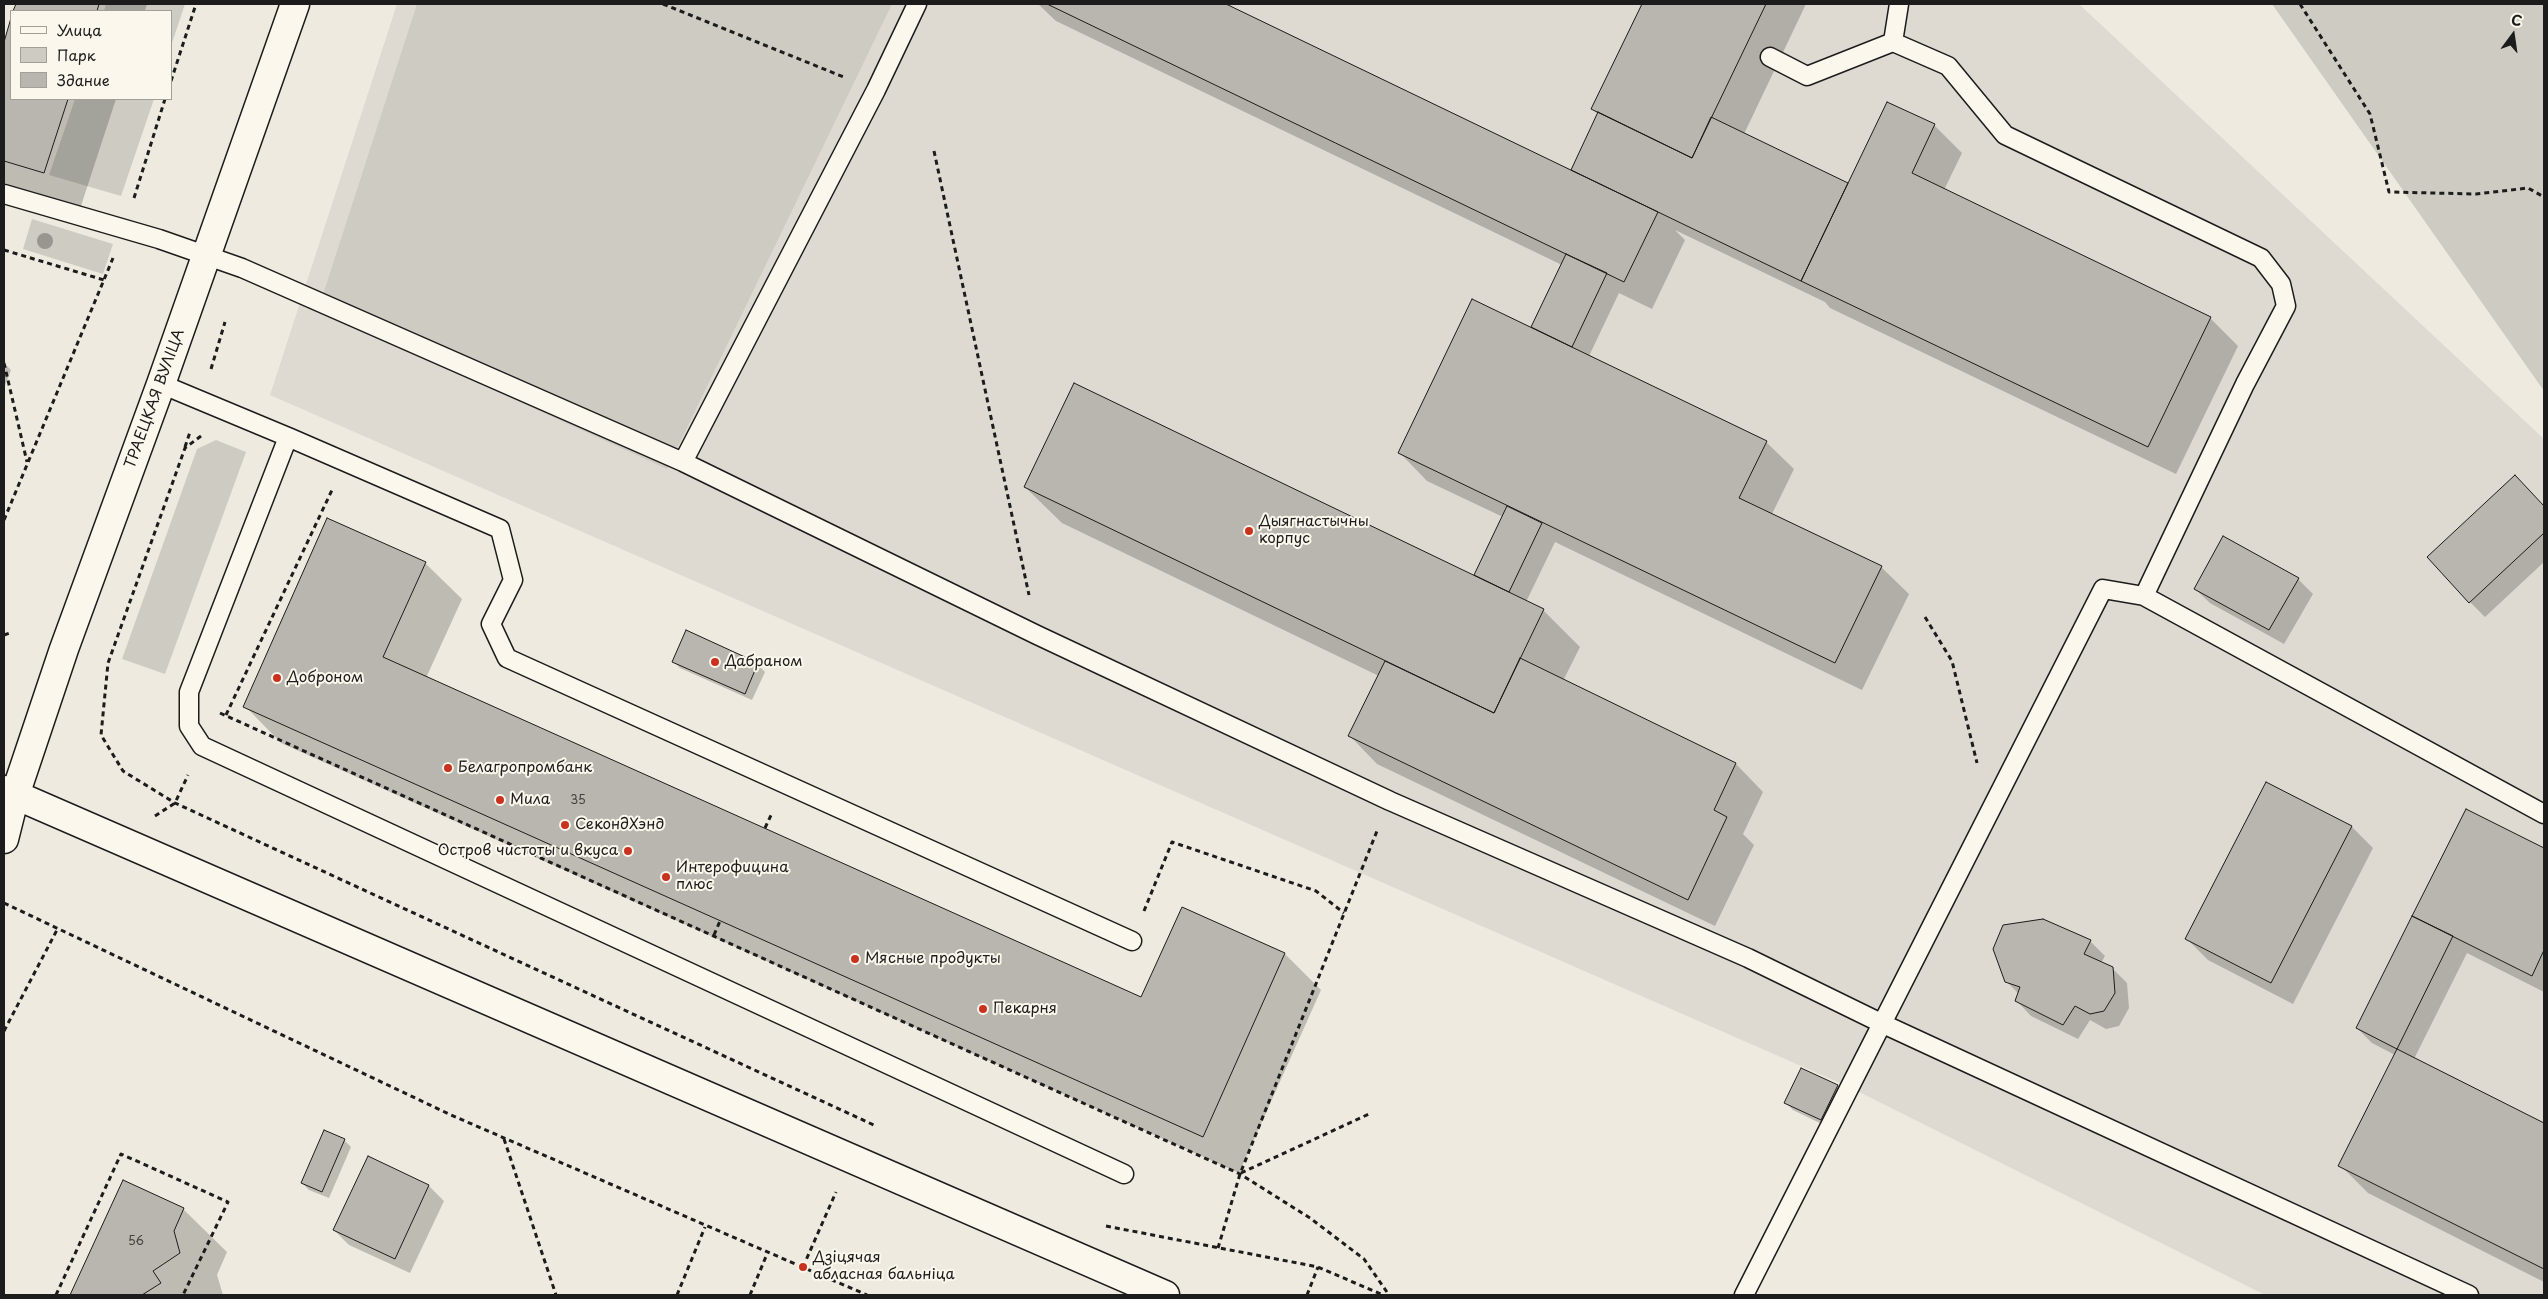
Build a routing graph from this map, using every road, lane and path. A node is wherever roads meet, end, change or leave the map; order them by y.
1 (196, 4) edge
2 (295, 4) edge
3 (663, 4) edge
4 (917, 4) edge
5 (1899, 4) edge
6 (2300, 4) edge
7 (1893, 42) junction
8 (1770, 58) dead end
9 (172, 78) edge
10 (876, 90) junction
11 (165, 100) edge
12 (934, 151) dead end
13 (4, 194) edge
14 (2544, 197) edge
15 (123, 230) junction
16 (4, 250) edge
17 (204, 256) junction
18 (104, 280) junction
19 (4, 363) edge
20 (161, 384) junction
21 (288, 437) junction
22 (27, 462) junction
23 (683, 462) junction
24 (4, 520) edge
25 (2144, 596) junction
26 (1925, 617) dead end
27 (10, 633) dead end
28 (4, 635) edge
29 (1037, 635) junction
30 (108, 663) dead end
31 (215, 710) dead end
32 (250, 726) junction
33 (202, 746) junction
34 (9, 792) edge
35 (1390, 801) junction
36 (174, 803) junction
37 (1988, 813) junction
38 (2544, 814) edge
39 (4, 839) edge
40 (120, 840) junction
41 (4, 903) edge
42 (1344, 913) junction
43 (720, 921) dead end
44 (58, 928) junction
45 (714, 935) junction
46 (1132, 941) joint
47 (1881, 1023) junction
48 (4, 1031) edge
49 (1369, 1114) dead end
50 (878, 1127) dead end
51 (503, 1138) junction
52 (850, 1160) junction
53 (1124, 1174) dead end
54 (1240, 1174) junction
55 (1105, 1226) dead end
56 (705, 1227) junction
57 (1218, 1248) junction
58 (767, 1254) junction
59 (803, 1267) junction
60 (1318, 1267) junction
61 (56, 1295) edge
62 (183, 1295) edge
63 (556, 1295) edge
64 (677, 1295) edge
65 (750, 1295) edge
66 (867, 1295) edge
67 (1165, 1295) edge
68 (1307, 1295) edge
69 (1383, 1295) edge
70 (1389, 1295) edge
71 (1744, 1295) edge
72 (2469, 1295) edge

1 - 9 path
2 - 17 main road, ТРАЕЦКАЯ ВУЛІЦА
3 - 10 path
4 - 10 lane
5 - 7 lane
6 - 14 path
7 - 8 lane
7 - 25 lane
10 - 23 lane
11 - 15 path
12 - 29 path
13 - 15 lane
15 - 17 lane
15 - 18 path
16 - 18 path
17 - 20 main road, ТРАЕЦКАЯ ВУЛІЦА
17 - 23 lane
18 - 22 path
19 - 22 path
20 - 21 lane
20 - 34 main road, ТРАЕЦКАЯ ВУЛІЦА
21 - 33 lane
21 - 46 lane
22 - 24 path
23 - 29 lane
25 - 37 lane
25 - 38 lane
26 - 37 path
27 - 28 path
29 - 35 lane
30 - 36 path
31 - 32 path
32 - 33 path
32 - 45 path
33 - 36 path
33 - 53 lane
34 - 39 main road, ТРАЕЦКАЯ ВУЛІЦА
34 - 40 main road
35 - 42 path
35 - 47 lane
36 - 40 path
36 - 50 path
37 - 47 lane
40 - 52 main road
41 - 44 path
42 - 46 path
42 - 54 path
43 - 45 path
44 - 48 path
44 - 51 path
45 - 54 path
47 - 71 lane
47 - 72 lane
49 - 54 path
51 - 56 path
51 - 63 path
52 - 59 path
52 - 67 main road
54 - 57 path
54 - 70 path
55 - 57 path
56 - 58 path
56 - 64 path
57 - 60 path
58 - 59 path
58 - 65 path
59 - 66 path
60 - 68 path
60 - 69 path
61 - 62 path

